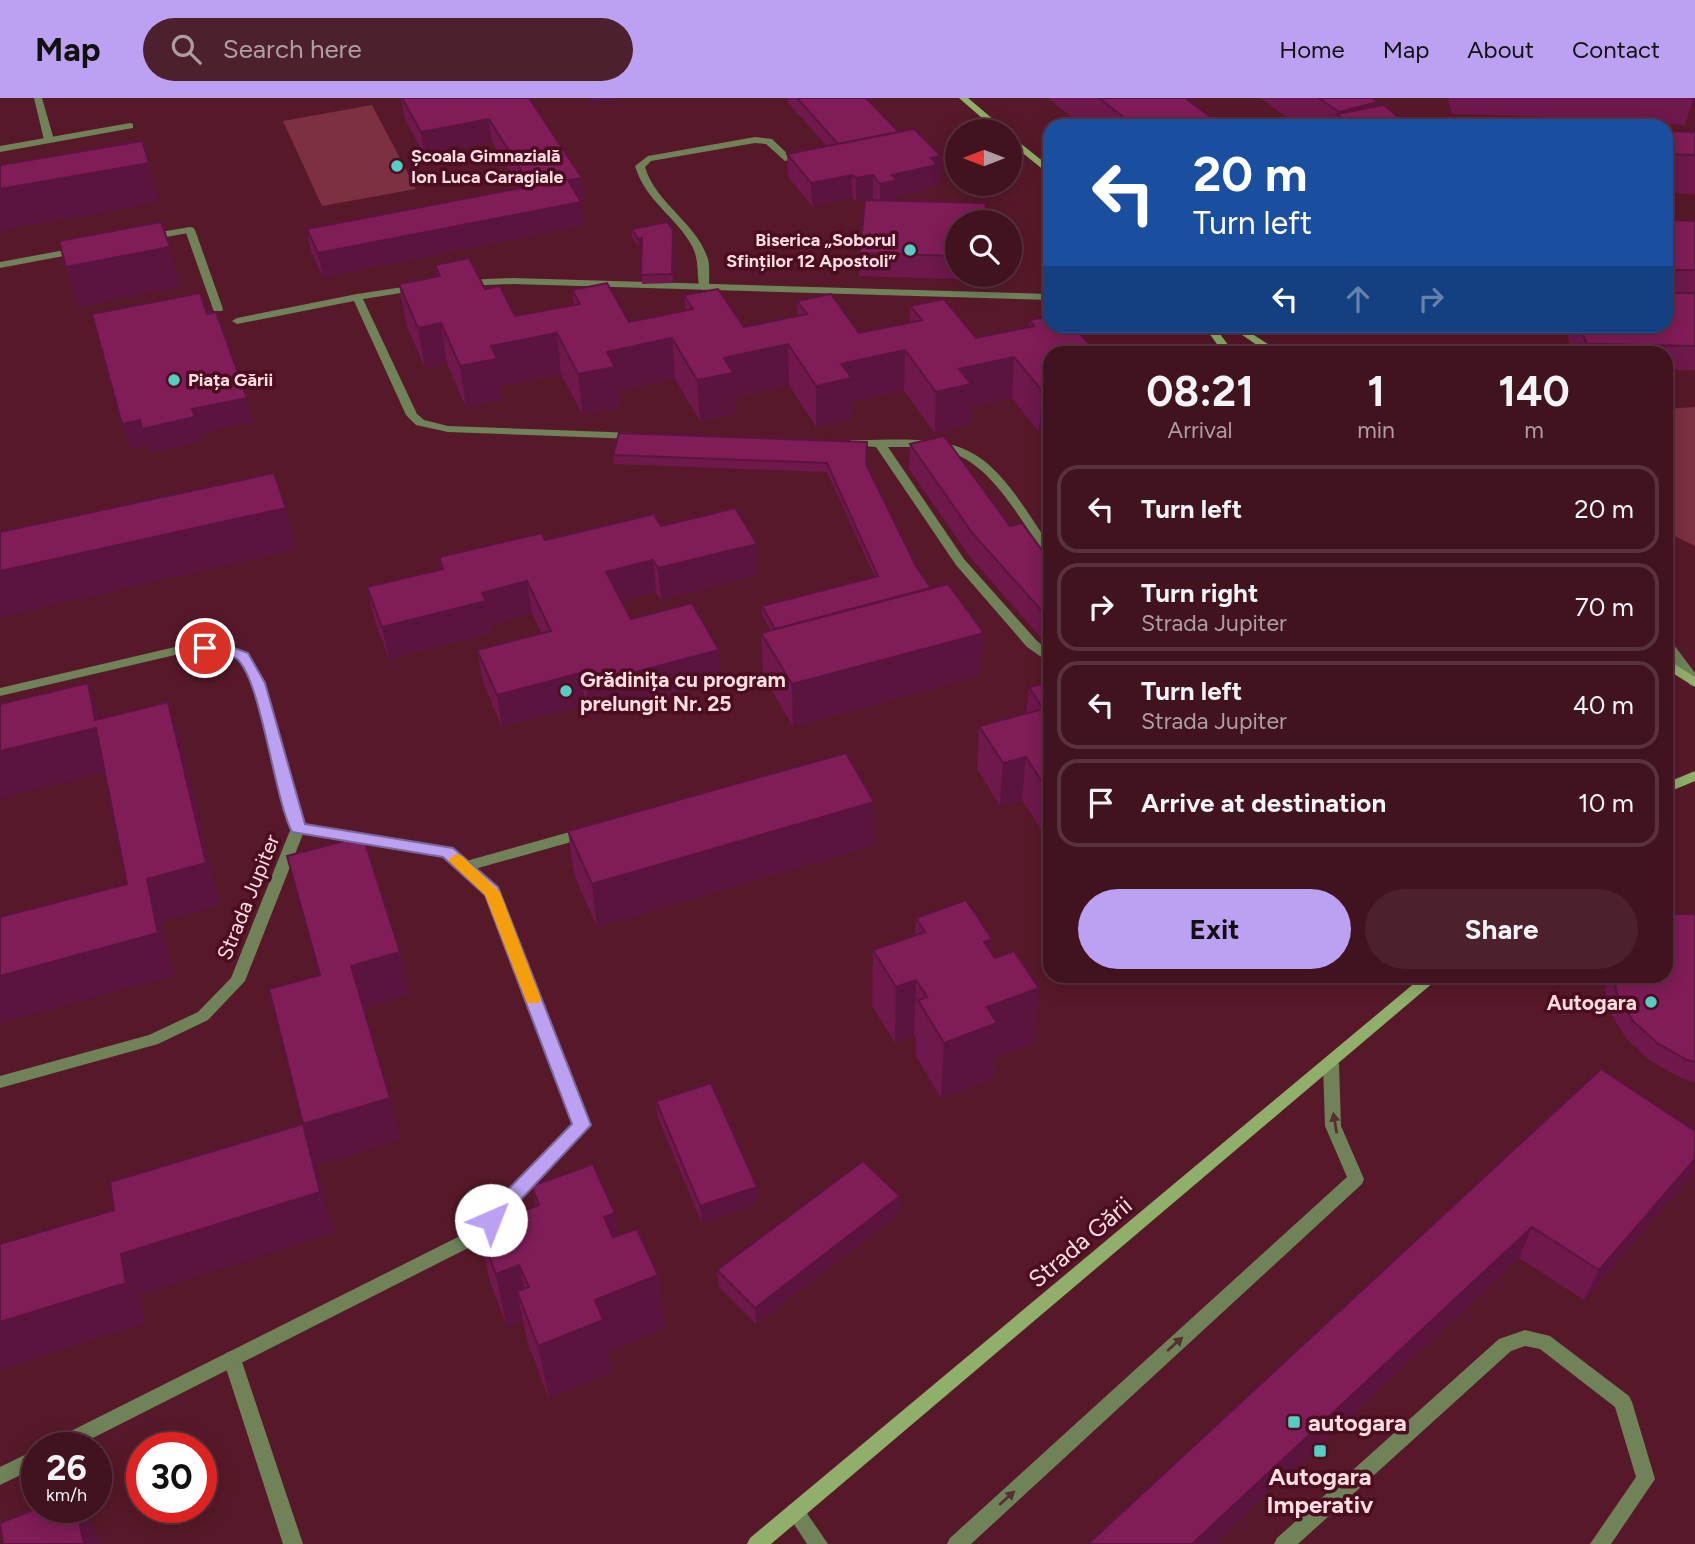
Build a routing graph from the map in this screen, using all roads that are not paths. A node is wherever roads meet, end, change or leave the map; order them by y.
1 (38, 98) edge
2 (963, 98) edge
3 (988, 119) edge
4 (130, 126) dead end
5 (49, 140) junction
6 (1022, 148) edge
7 (0, 149) edge
8 (788, 159) edge
9 (1043, 166) edge
10 (136, 240) edge
11 (95, 247) edge
12 (0, 264) edge
13 (454, 283) edge
14 (432, 286) edge
15 (704, 287) junction
16 (357, 297) junction
17 (1043, 297) edge
18 (218, 309) dead end
19 (237, 321) dead end
20 (1245, 333) edge
21 (1265, 346) edge
22 (645, 436) edge
23 (833, 443) edge
24 (880, 444) junction
25 (1043, 544) edge
26 (1043, 653) edge
27 (1673, 653) edge
28 (1673, 668) edge
29 (1695, 682) edge
30 (0, 692) edge
31 (1693, 777) edge
32 (1673, 785) edge
33 (1673, 793) edge
34 (298, 828) junction
35 (594, 830) edge
36 (464, 867) junction
37 (1426, 983) edge
38 (1331, 1064) junction
39 (0, 1082) edge
40 (232, 1359) junction
41 (87, 1432) edge
42 (21, 1465) edge
43 (0, 1476) edge
44 (795, 1512) junction
45 (293, 1544) edge
46 (757, 1544) edge
47 (818, 1544) edge
48 (957, 1544) edge
49 (1284, 1544) edge
50 (1600, 1544) edge

1 - 5 street
2 - 3 street
4 - 5 street
5 - 7 street
6 - 9 street
8 - 15 street
10 - 18 street
11 - 12 street
13 - 15 street
14 - 16 street
15 - 17 street
16 - 19 street
16 - 22 street
20 - 21 street
23 - 24 street
24 - 25 street
24 - 26 street
27 - 29 street
28 - 29 street
30 - 34 street, Strada Jupiter
31 - 32 street
31 - 33 street
34 - 36 street
34 - 39 street, Strada Jupiter
35 - 36 street
36 - 40 street
37 - 38 street, Strada Gării
38 - 44 street, Strada Gării
48 -> 38 street
40 - 41 street
40 - 45 street
42 - 43 street
44 - 46 street, Strada Gării
44 - 47 street
49 - 50 street

